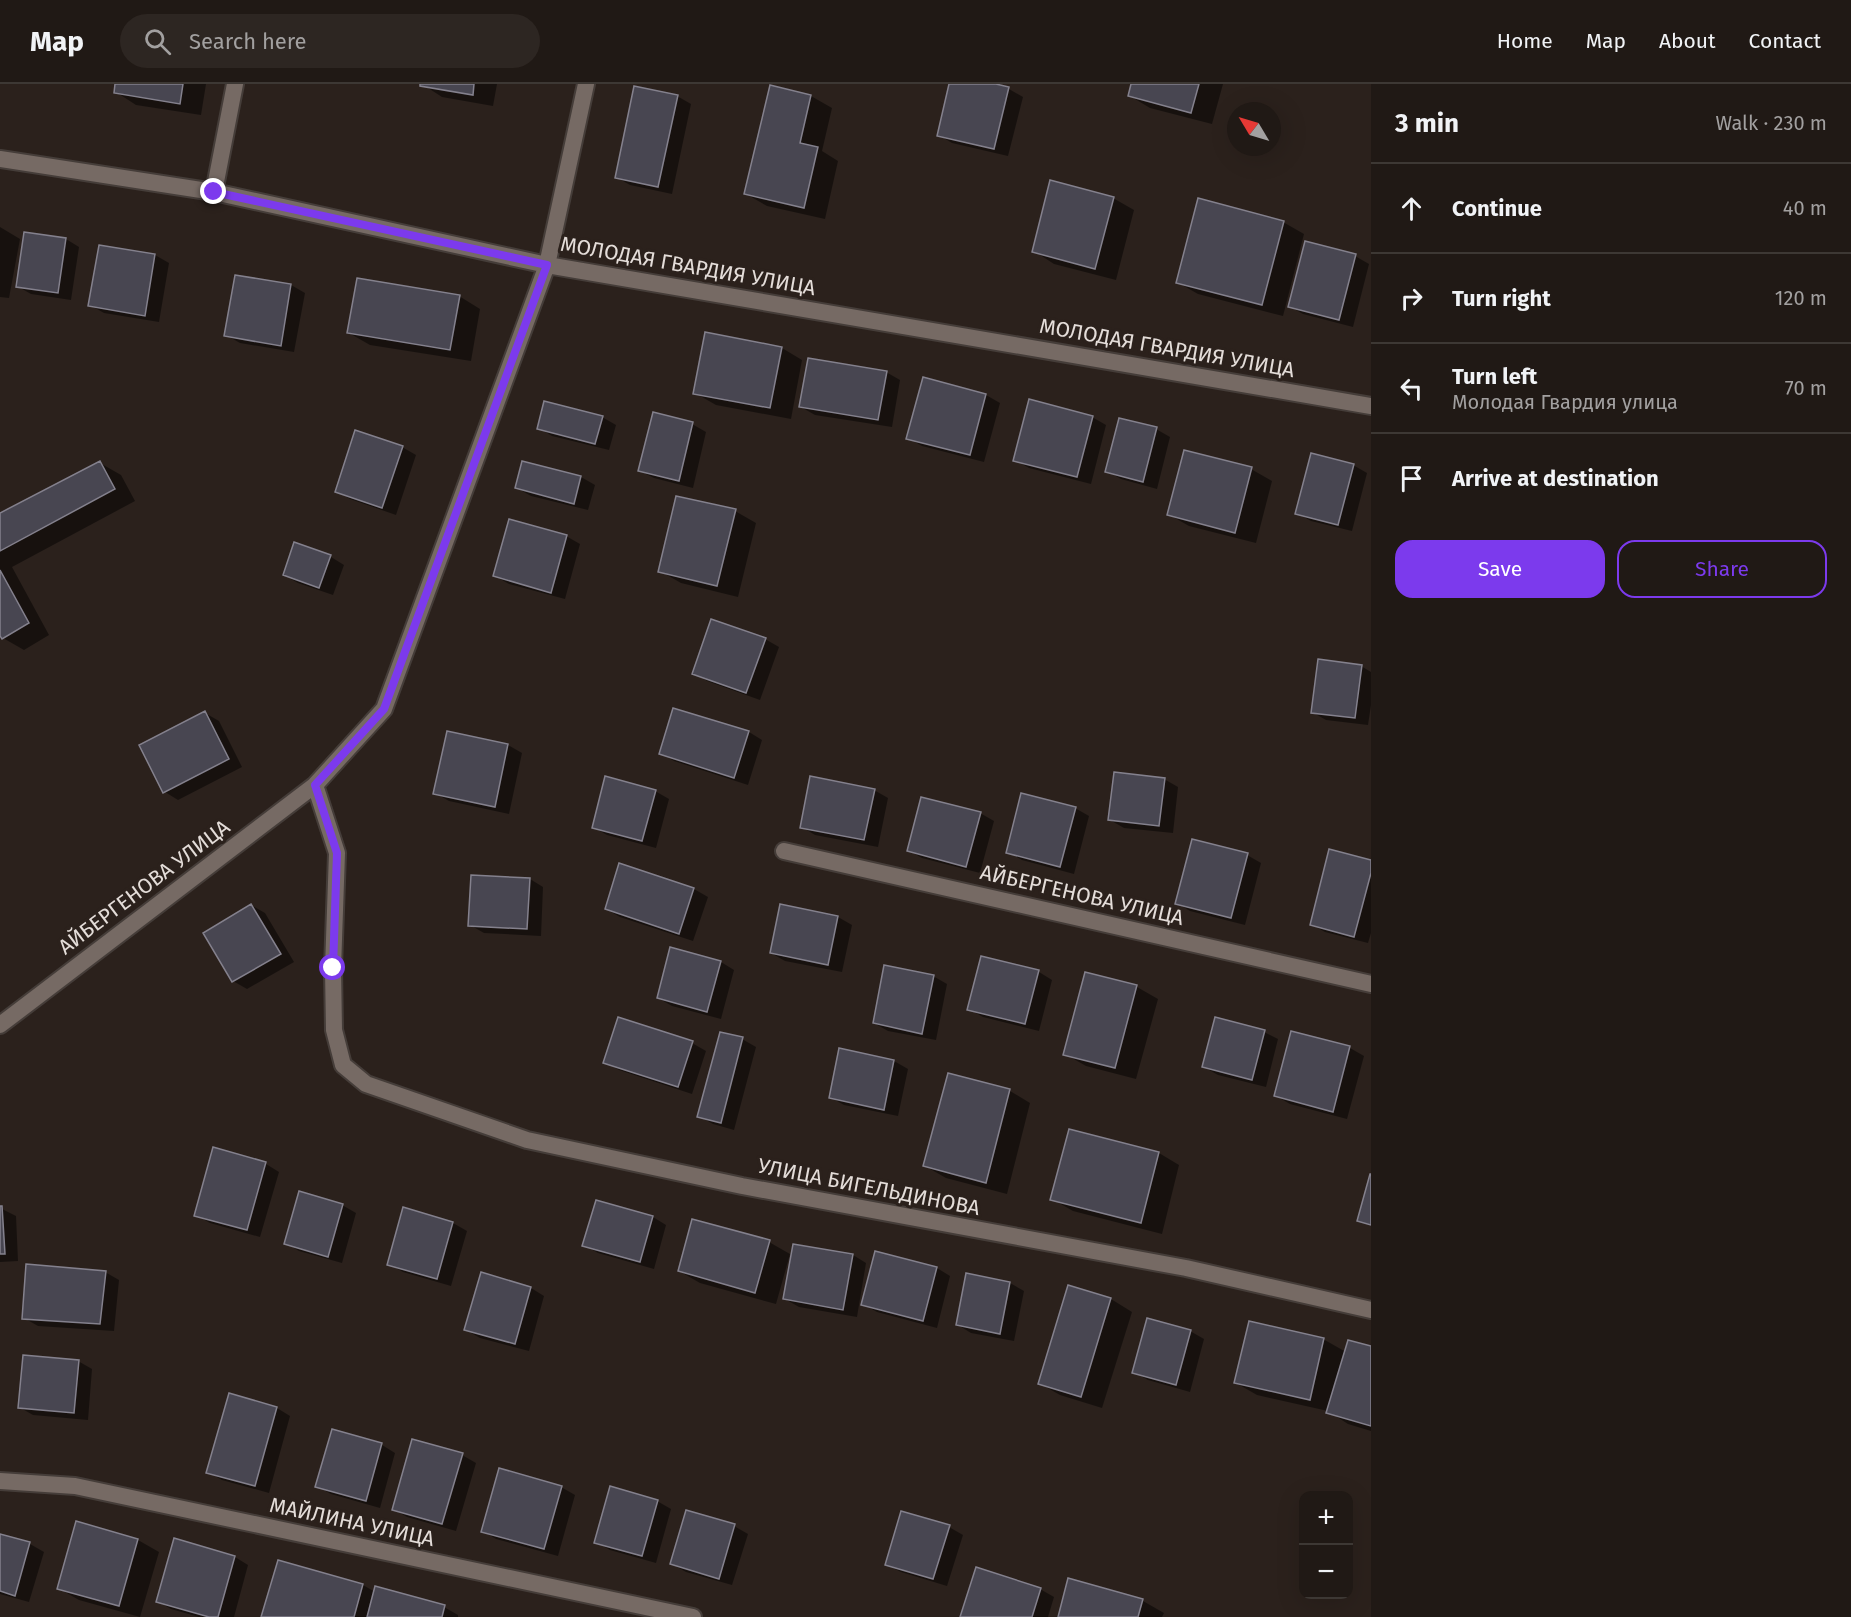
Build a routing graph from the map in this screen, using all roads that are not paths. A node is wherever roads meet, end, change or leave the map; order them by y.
1 (235, 84) edge
2 (586, 84) edge
3 (0, 159) edge
4 (214, 192) junction
5 (547, 265) junction
6 (1371, 406) edge
7 (315, 785) junction
8 (784, 851) dead end
9 (1371, 984) edge
10 (0, 1025) edge
11 (1371, 1310) edge
12 (0, 1481) edge
13 (693, 1617) edge

1 - 4 street
2 - 5 street, АЙБЕРГЕНОВА УЛИЦА
3 - 4 street, МОЛОДАЯ ГВАРДИЯ УЛИЦА
4 - 5 street, МОЛОДАЯ ГВАРДИЯ УЛИЦА
5 - 6 street, МОЛОДАЯ ГВАРДИЯ УЛИЦА
5 - 7 street, АЙБЕРГЕНОВА УЛИЦА
7 - 10 street, АЙБЕРГЕНОВА УЛИЦА
7 - 11 street, УЛИЦА БИГЕЛЬДИНОВА
8 - 9 street, АЙБЕРГЕНОВА УЛИЦА
12 - 13 street, МАЙЛИНА УЛИЦА

